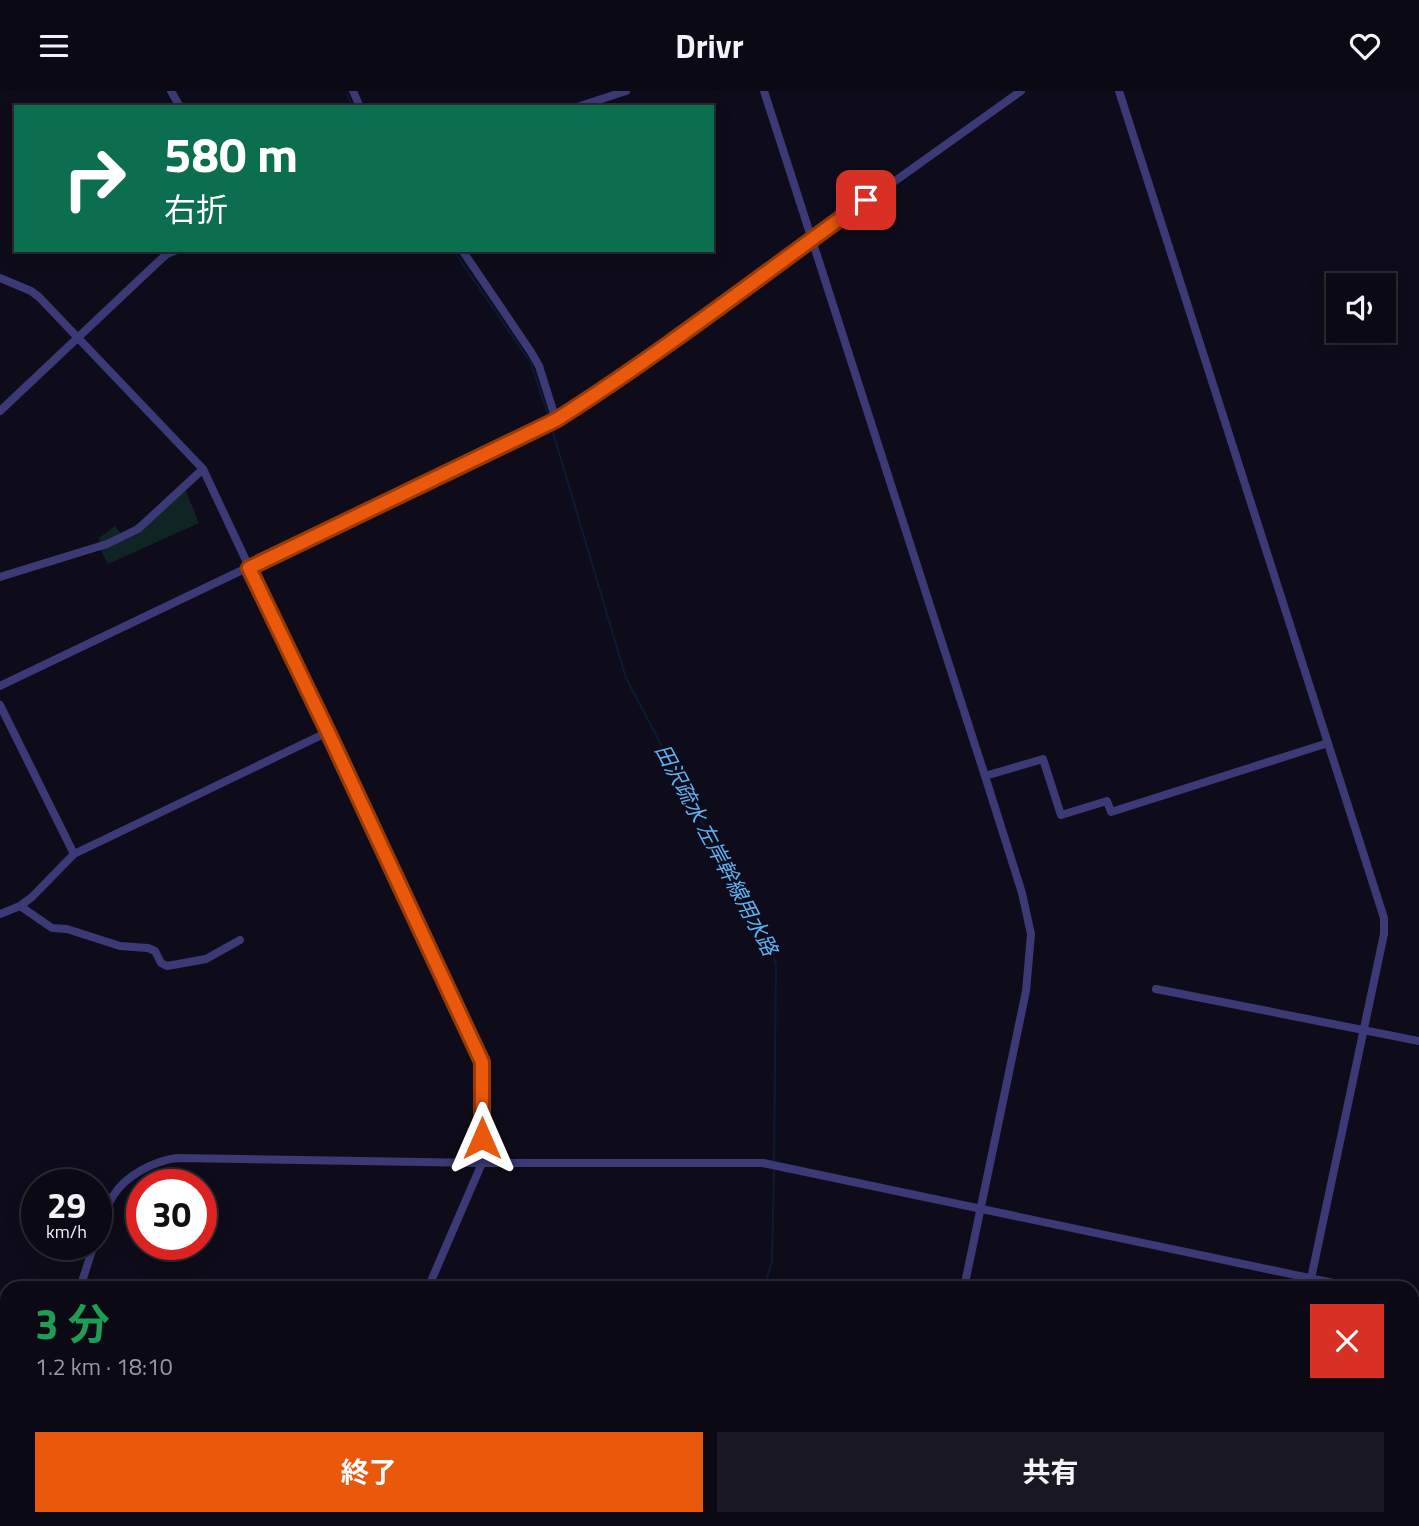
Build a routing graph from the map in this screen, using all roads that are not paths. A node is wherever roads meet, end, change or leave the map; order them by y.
1 (626, 91) edge
2 (764, 91) edge
3 (1021, 91) edge
4 (1119, 91) edge
5 (583, 105) edge
6 (812, 239) junction
7 (172, 252) edge
8 (462, 252) edge
9 (0, 278) edge
10 (78, 337) junction
11 (0, 411) edge
12 (556, 420) junction
13 (203, 469) junction
14 (249, 568) junction
15 (0, 577) edge
16 (0, 686) edge
17 (0, 705) edge
18 (328, 732) junction
19 (1328, 743) junction
20 (985, 776) junction
21 (74, 854) junction
22 (20, 906) junction
23 (0, 914) edge
24 (240, 940) dead end
25 (1156, 989) dead end
26 (1364, 1029) junction
27 (1419, 1041) edge
28 (482, 1163) junction
29 (112, 1198) edge
30 (981, 1207) junction
31 (89, 1260) edge
32 (1311, 1278) junction
33 (82, 1281) edge
34 (431, 1281) edge
35 (965, 1281) edge
36 (1310, 1281) edge
37 (1325, 1281) edge

1 - 5 street
2 - 6 street
3 - 6 street
4 - 19 street
6 - 12 street
6 - 20 street
7 - 10 street
8 - 12 street
9 - 10 street
10 - 11 street
10 - 13 street
12 - 14 street
13 - 14 street
13 - 15 street
14 - 16 street
14 - 18 street
17 - 21 street
18 - 21 street
18 - 28 street
19 - 20 street
19 - 26 street
20 - 30 street
21 - 22 street
22 - 23 street
22 - 24 street
25 - 26 street
26 - 27 street
26 - 32 street
28 - 29 street
28 - 30 street
28 - 34 street
30 - 32 street
30 - 35 street
31 - 33 street
32 - 36 street
32 - 37 street

